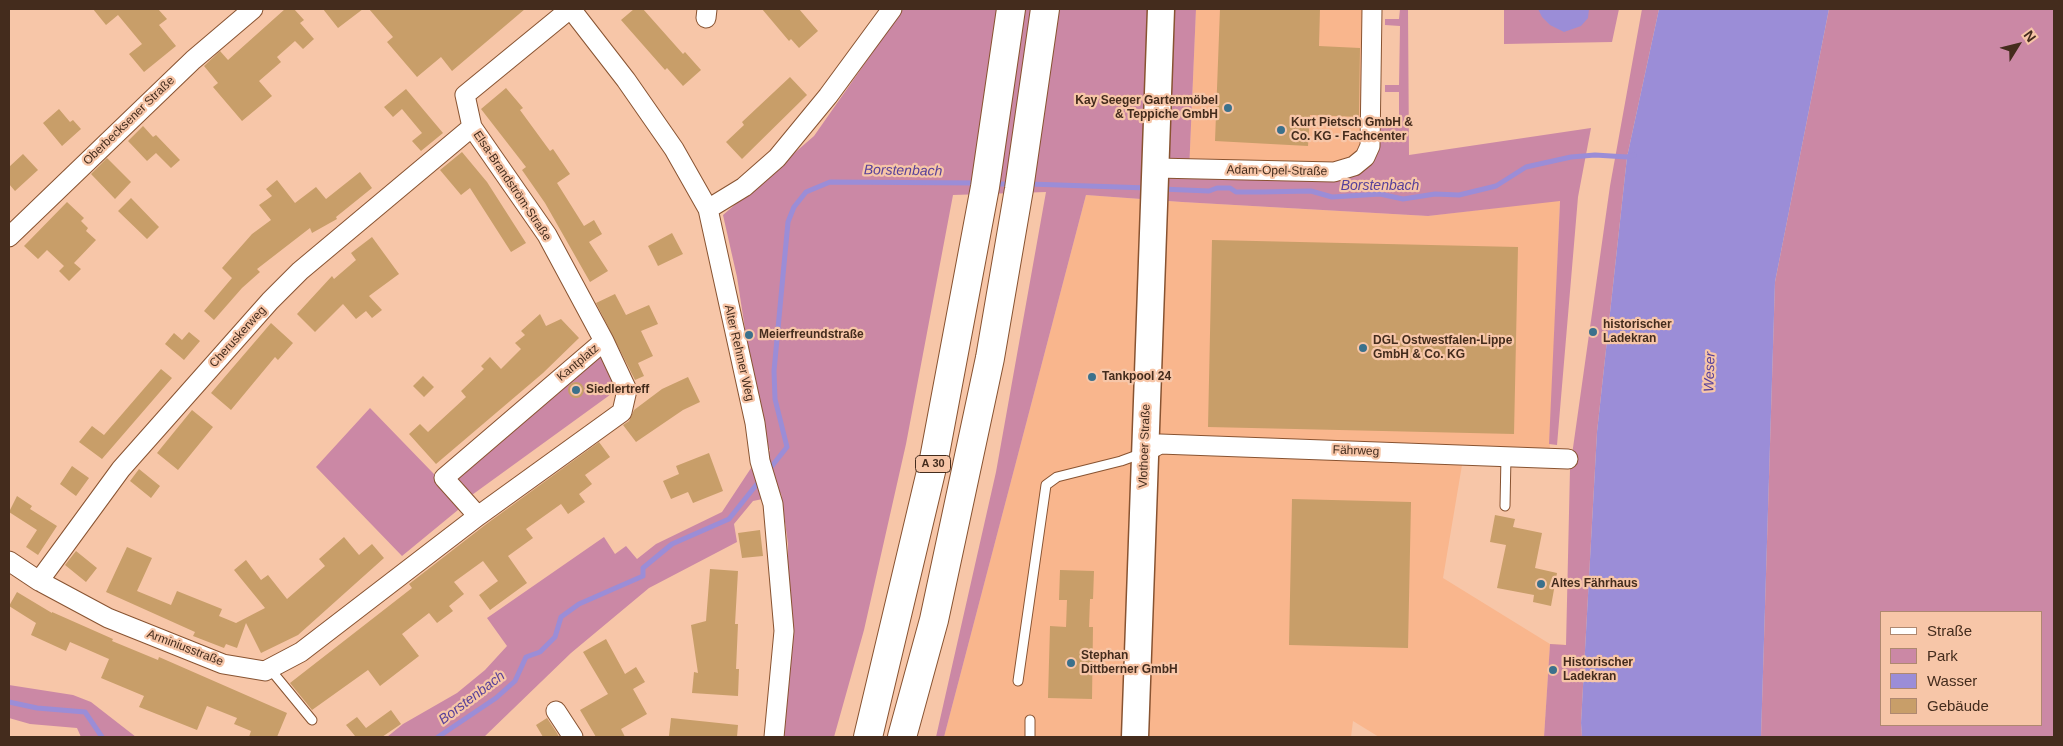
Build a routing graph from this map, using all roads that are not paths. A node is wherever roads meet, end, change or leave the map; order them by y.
1 (253, 9) edge
2 (570, 9) edge
3 (892, 9) edge
4 (1011, 9) edge
5 (1045, 9) edge
6 (1156, 9) edge
7 (1161, 9) edge
8 (1372, 9) edge
9 (1159, 36) junction
10 (472, 127) junction
11 (1156, 168) junction
12 (708, 209) junction
13 (11, 231) edge
14 (604, 341) junction
15 (1145, 452) junction
16 (1506, 456) junction
17 (1568, 459) dead end
18 (1505, 506) dead end
19 (478, 516) junction
20 (9, 561) edge
21 (40, 581) junction
22 (270, 669) junction
23 (1018, 681) dead end
24 (556, 711) dead end
25 (312, 720) dead end
26 (1030, 720) dead end
27 (573, 737) edge
28 (774, 737) edge
29 (868, 737) edge
30 (902, 737) edge
31 (1030, 737) edge
32 (1135, 737) edge

1 - 13 street, Oberbecksener Straße
2 - 10 street, Elsa-Brandström-Straße
2 - 12 street, Alter Rehmer Weg
3 - 12 street
4 - 29 highway, A 30
5 - 30 highway, A 30
6 - 9 main road, Vlothoer Straße
7 - 9 main road, Vlothoer Straße
8 - 11 street, Adam-Opel-Straße
9 - 11 main road, Vlothoer Straße
10 - 14 street, Elsa-Brandström-Straße
10 - 21 street, Cheruskerweg
11 - 15 main road, Vlothoer Straße
12 - 28 street, Alter Rehmer Weg
14 - 19 street, Kantplatz
14 - 19 street, Kantplatz
15 - 16 street, Fährweg
15 - 23 lane
15 - 32 main road, Vlothoer Straße
16 - 17 street, Fährweg
16 - 18 lane
19 - 22 street
20 - 21 street, Arminiusstraße
21 - 22 street, Arminiusstraße
22 - 25 lane
24 - 27 street
26 - 31 lane

